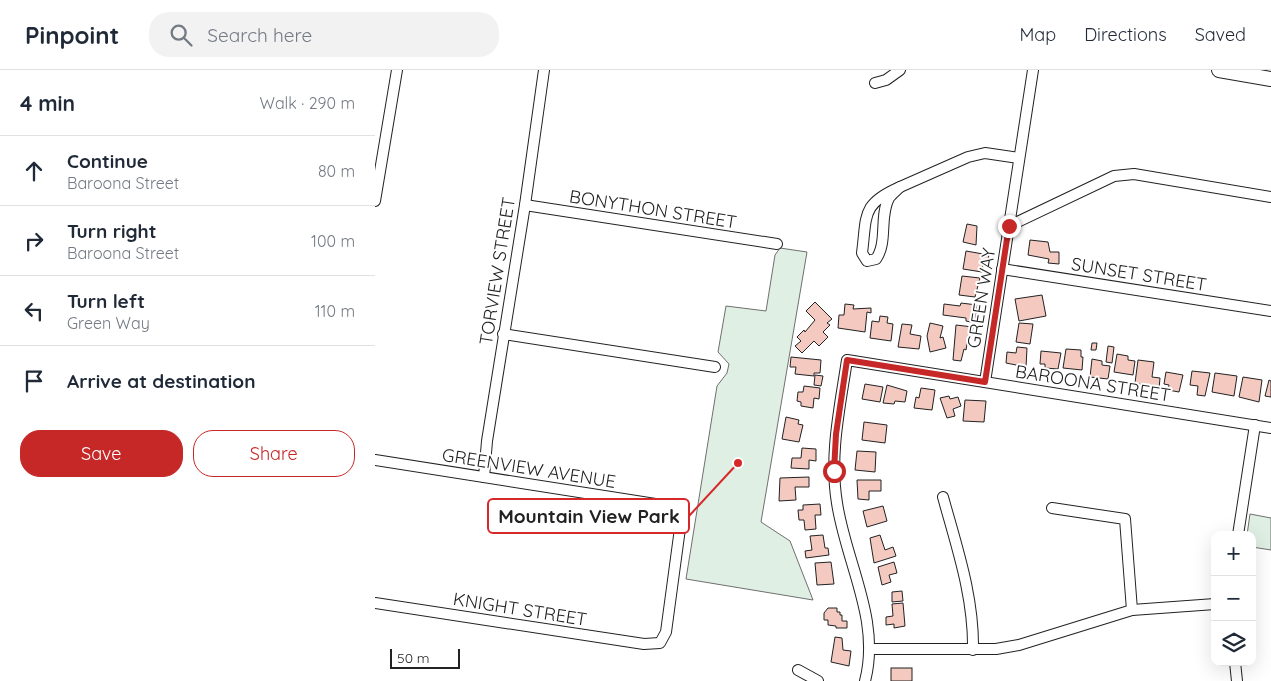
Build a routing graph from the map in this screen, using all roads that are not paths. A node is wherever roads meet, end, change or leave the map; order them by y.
1 (397, 70) edge
2 (544, 70) edge
3 (900, 70) edge
4 (1033, 70) edge
5 (1219, 70) edge
6 (1271, 79) edge
7 (875, 83) dead end
8 (1019, 158) junction
9 (900, 187) junction
10 (1271, 194) edge
11 (375, 201) edge
12 (525, 205) junction
13 (1009, 226) junction
14 (777, 244) dead end
15 (1002, 269) junction
16 (1271, 311) edge
17 (503, 334) junction
18 (715, 367) dead end
19 (985, 382) junction
20 (1255, 425) junction
21 (1271, 428) edge
22 (375, 460) edge
23 (484, 477) junction
24 (943, 497) dead end
25 (1053, 508) dead end
26 (1239, 531) edge
27 (375, 603) edge
28 (1211, 604) edge
29 (1132, 610) junction
30 (659, 643) joint
31 (870, 649) junction
32 (973, 650) junction
33 (1235, 666) edge
34 (799, 670) dead end
35 (818, 681) edge
36 (865, 681) edge
37 (1237, 681) edge

1 - 11 street
2 - 12 street, TORVIEW STREET
3 - 7 street
4 - 8 street, GREEN WAY
5 - 6 main road
8 - 9 street
8 - 13 street, GREEN WAY
9 - 9 street
10 - 13 street
12 - 14 street, BONYTHON STREET
12 - 17 street, TORVIEW STREET
13 - 15 street, GREEN WAY
15 - 16 street, SUNSET STREET
15 - 19 street, GREEN WAY
17 - 18 street
17 - 23 street, TORVIEW STREET
19 - 20 street, BAROONA STREET
19 - 31 street, BAROONA STREET
20 - 21 street, BAROONA STREET
20 - 26 street
22 - 23 street, GREENVIEW AVENUE
23 - 30 street, GREENVIEW AVENUE
24 - 32 street
25 - 29 street
27 - 30 street, KNIGHT STREET
28 - 29 street
29 - 32 street
31 - 32 street
31 - 36 street, BAROONA STREET
33 - 37 street
34 - 35 street

